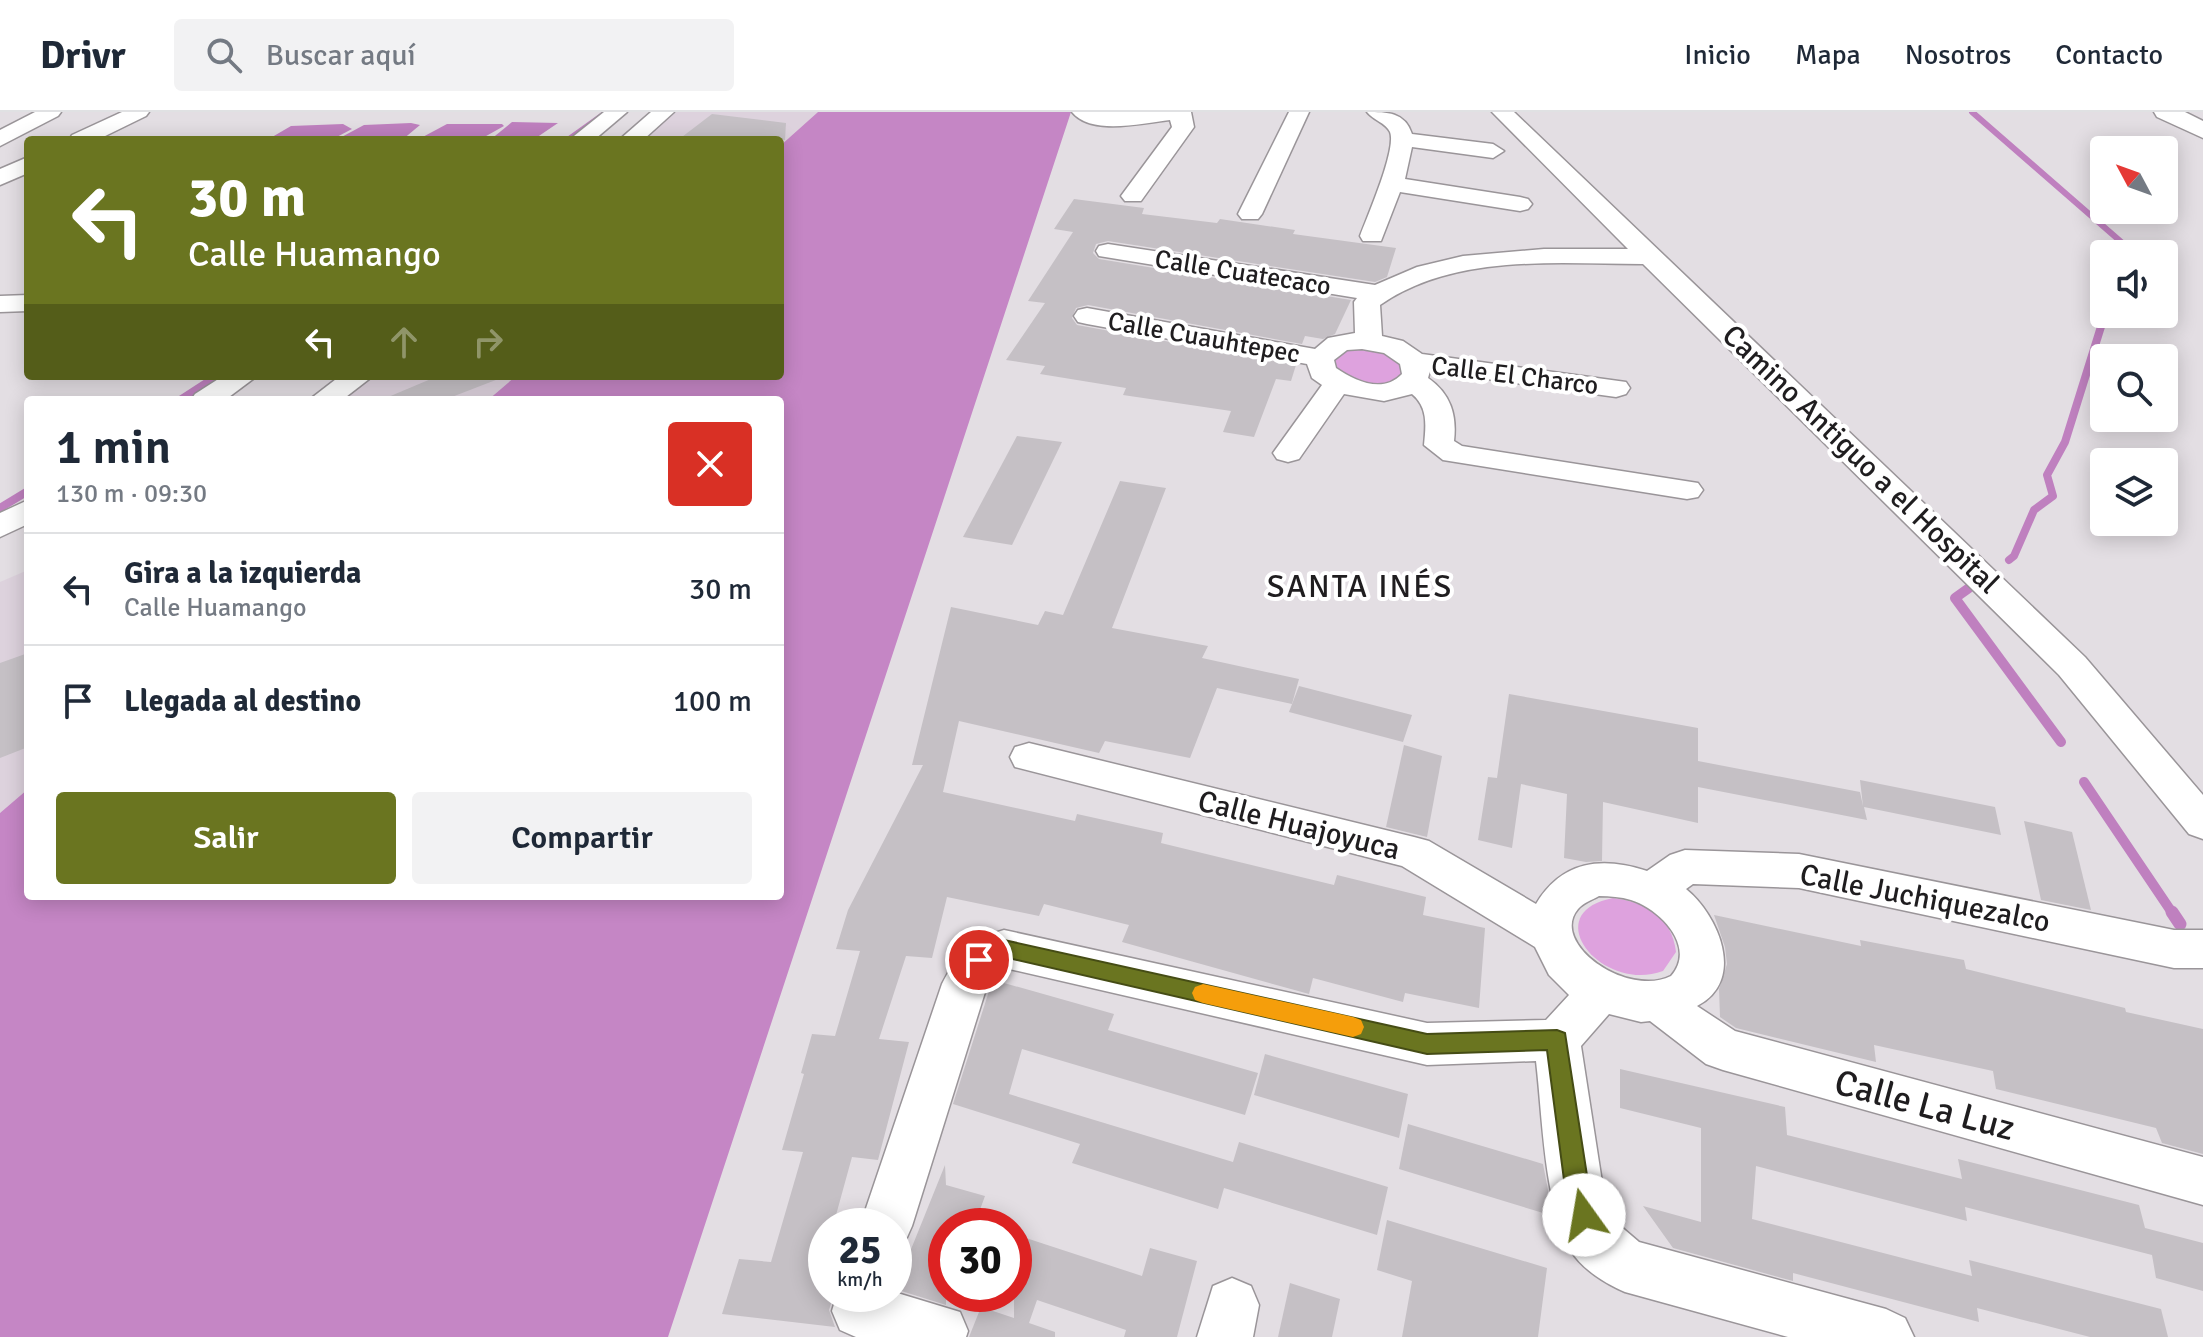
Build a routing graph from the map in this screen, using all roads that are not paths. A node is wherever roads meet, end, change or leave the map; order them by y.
1 (51, 112) edge
2 (139, 112) edge
3 (617, 112) edge
4 (664, 112) edge
5 (1179, 112) edge
6 (1299, 112) edge
7 (1377, 112) edge
8 (1502, 112) edge
9 (2166, 112) edge
10 (1088, 115) edge
11 (2203, 131) edge
12 (88, 136) edge
13 (585, 136) edge
14 (635, 136) edge
15 (0, 139) edge
16 (1403, 139) junction
17 (1493, 151) dead end
18 (24, 166) edge
19 (0, 178) edge
20 (1392, 184) junction
21 (1133, 196) dead end
22 (1520, 204) dead end
23 (1250, 214) dead end
24 (1372, 236) dead end
25 (1108, 251) dead end
26 (1653, 256) junction
27 (1377, 293) junction
28 (24, 303) edge
29 (0, 304) edge
30 (1087, 316) dead end
31 (1369, 341) junction
32 (1320, 358) junction
33 (1413, 371) junction
34 (237, 380) edge
35 (353, 380) edge
36 (1337, 384) junction
37 (1616, 388) dead end
38 (211, 396) edge
39 (329, 396) edge
40 (1288, 453) dead end
41 (1687, 490) dead end
42 (24, 512) edge
43 (0, 527) edge
44 (1029, 757) dead end
45 (2203, 823) edge
46 (1652, 890) junction
47 (1551, 935) junction
48 (2203, 949) edge
49 (1602, 991) junction
50 (1661, 1002) junction
51 (1557, 1040) junction
52 (2203, 1181) edge
53 (892, 1208) edge
54 (889, 1312) edge
55 (938, 1337) edge
56 (1886, 1337) edge

1 - 15 street
2 - 12 street
3 - 13 street
4 - 14 street
5 - 10 street
5 - 21 street
6 - 23 street
7 - 16 street
8 - 26 street, Camino Antiguo a el Hospital
9 - 11 street
16 - 17 street
16 - 20 street
18 - 19 street
20 - 22 street
20 - 24 street
25 - 27 street, Calle Cuatecaco
26 - 27 street
26 - 45 street, Camino Antiguo a el Hospital
27 - 31 street
28 - 29 street
30 - 32 street, Calle Cuauhtepec
31 - 32 street
31 - 33 street
32 - 36 street
33 - 36 street
33 - 37 street, Calle El Charco
33 - 41 street
34 - 38 street
35 - 39 street
36 - 40 street
42 - 43 street
44 - 47 street, Calle Huajoyuca
46 - 47 street
46 - 48 street, Calle Juchiquezalco
46 - 50 street
47 - 49 street
49 - 50 street
49 - 51 street
50 - 52 street, Calle La Luz
51 - 53 street
51 - 56 street
54 - 55 street

